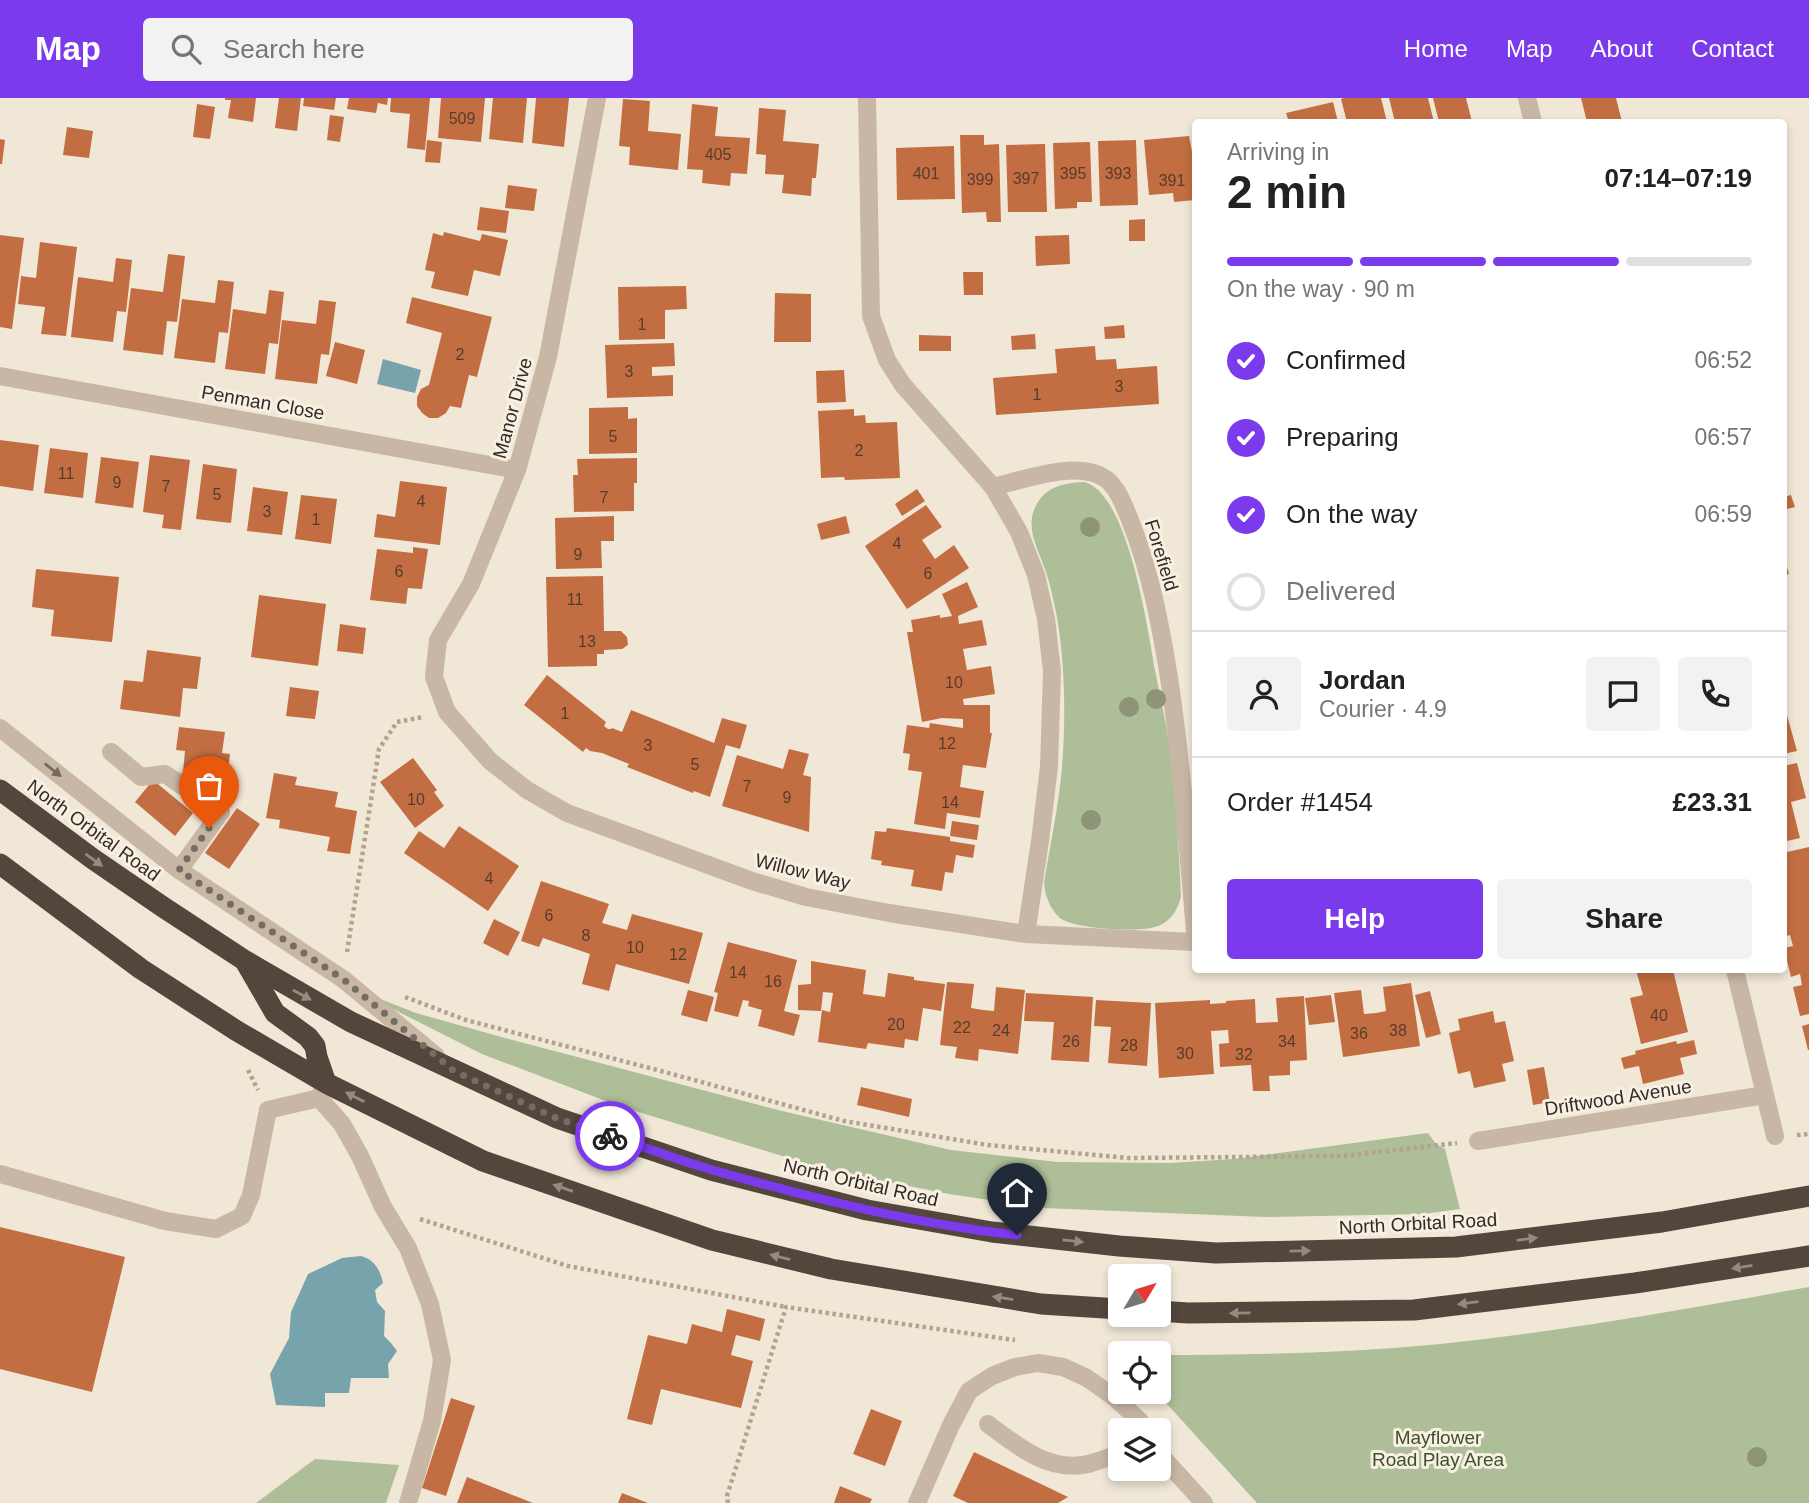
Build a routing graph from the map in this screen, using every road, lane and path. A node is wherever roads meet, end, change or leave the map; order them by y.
1 (597, 98) edge
2 (867, 98) edge
3 (1527, 98) edge
4 (1532, 119) edge
5 (0, 376) edge
6 (517, 470) junction
7 (993, 488) junction
8 (447, 712) junction
9 (0, 728) edge
10 (111, 752) dead end
11 (0, 790) edge
12 (0, 864) edge
13 (179, 870) junction
14 (1192, 897) edge
15 (1026, 934) junction
16 (1192, 943) edge
17 (244, 960) junction
18 (1736, 973) edge
19 (343, 979) junction
20 (396, 993) dead end
21 (454, 1071) junction
22 (323, 1091) junction
23 (1765, 1095) junction
24 (1775, 1136) dead end
25 (1478, 1141) joint
26 (0, 1174) edge
27 (1809, 1196) edge
28 (383, 1207) junction
29 (1809, 1256) edge
30 (786, 1307) junction
31 (1108, 1308) edge
32 (1171, 1312) edge
33 (1024, 1341) dead end
34 (1137, 1418) edge
35 (988, 1424) dead end
36 (1108, 1457) edge
37 (1171, 1467) edge
38 (408, 1503) edge
39 (728, 1503) edge
40 (918, 1503) edge
41 (1204, 1503) edge

1 - 6 street, Manor Drive
2 - 7 street
3 - 4 street
5 - 6 street, Penman Close
6 - 8 street, Manor Drive
7 - 14 street, Forefield
7 - 15 street
8 - 15 street, Willow Way
8 - 19 path
9 -> 13 street
10 - 13 street
11 -> 17 highway, North Orbital Road
12 - 22 highway
13 - 19 street
15 - 16 street, Willow Way
17 -> 21 highway, North Orbital Road
17 - 22 highway
18 - 23 street
19 - 21 street
20 - 25 path
21 -> 27 highway, North Orbital Road
22 - 26 street
22 - 28 street
31 -> 22 highway
23 - 24 street
23 - 25 street, Driftwood Avenue
28 - 30 path
28 - 38 street
29 -> 32 highway
30 - 33 path
30 - 39 path
34 - 40 street
35 - 36 street
37 - 41 street

